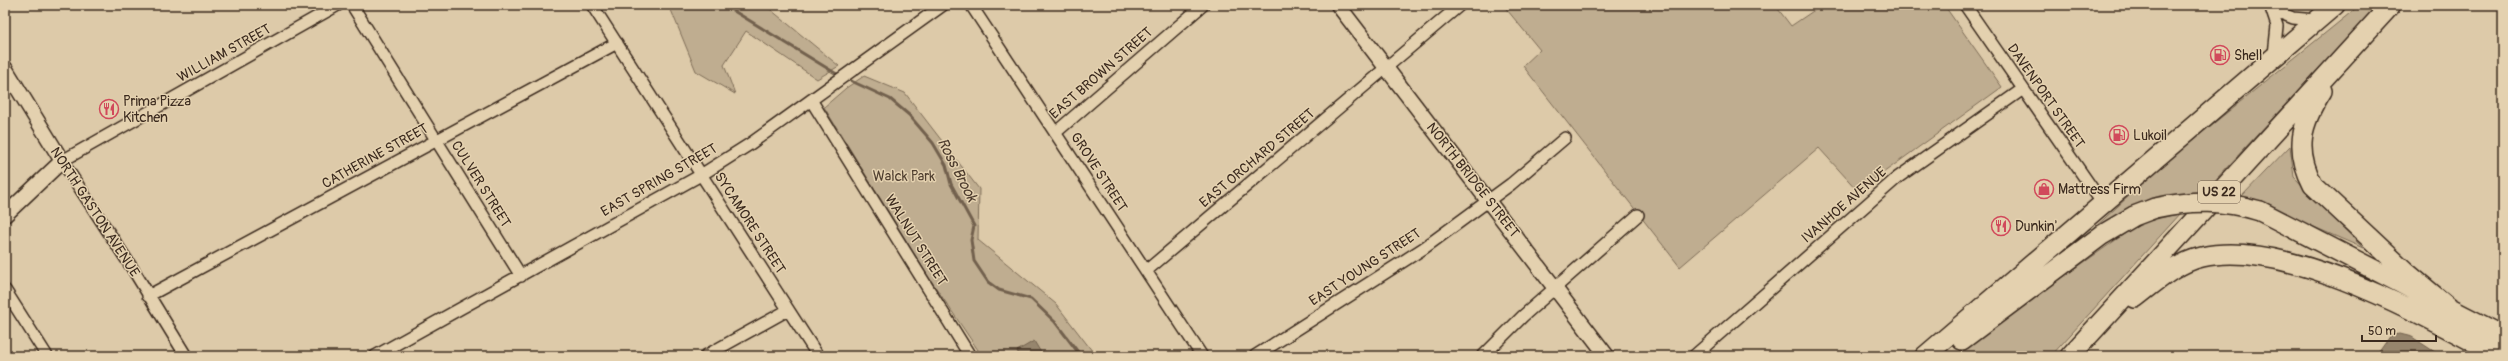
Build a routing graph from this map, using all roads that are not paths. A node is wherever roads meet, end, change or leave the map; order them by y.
1 (338, 5) edge
2 (352, 5) edge
3 (592, 5) edge
4 (943, 5) edge
5 (971, 5) edge
6 (1203, 5) edge
7 (1338, 5) edge
8 (1460, 5) edge
9 (1965, 5) edge
10 (2335, 5) edge
11 (2391, 5) edge
12 (2271, 7) edge
13 (2316, 20) junction
14 (617, 43) junction
15 (2274, 55) junction
16 (2343, 56) junction
17 (5, 68) edge
18 (1386, 68) junction
19 (2023, 89) junction
20 (811, 100) junction
21 (1055, 133) junction
22 (1565, 138) dead end
23 (435, 141) junction
24 (62, 161) junction
25 (701, 175) junction
26 (1489, 201) junction
27 (2103, 204) junction
28 (1638, 215) dead end
29 (5, 216) edge
30 (1146, 271) junction
31 (521, 276) junction
32 (1555, 288) junction
33 (5, 290) edge
34 (148, 296) junction
35 (2449, 308) junction
36 (788, 310) junction
37 (2095, 329) junction
38 (2503, 336) edge
39 (47, 356) edge
40 (186, 356) edge
41 (375, 356) edge
42 (705, 356) edge
43 (818, 356) edge
44 (970, 356) edge
45 (1202, 356) edge
46 (1255, 356) edge
47 (1483, 356) edge
48 (1607, 356) edge
49 (1694, 356) edge
50 (1924, 356) edge
51 (1940, 356) edge
52 (2070, 356) edge
53 (2500, 356) edge

1 - 24 street, WILLIAM STREET
2 - 23 street, CULVER STREET
3 - 14 street, SYCAMORE STREET
4 - 20 street, EAST SPRING STREET
5 - 21 street, GROVE STREET
6 - 21 street, EAST BROWN STREET
7 - 18 street, NORTH BRIDGE STREET
8 - 18 street, EAST ORCHARD STREET
9 - 19 street, DAVENPORT STREET
10 - 13 highway
11 - 16 highway, US 22
12 - 13 street
12 - 15 street
13 - 15 highway
14 - 23 street, CATHERINE STREET
14 - 25 street, SYCAMORE STREET
15 - 27 highway
16 - 35 highway
16 - 37 highway, US 22
17 - 24 street, NORTH GASTON AVENUE
18 - 26 street, NORTH BRIDGE STREET
18 - 30 street, EAST ORCHARD STREET
19 - 27 street, DAVENPORT STREET
19 - 49 street, IVANHOE AVENUE
20 - 25 street, EAST SPRING STREET
20 - 44 street, WALNUT STREET
21 - 30 street, GROVE STREET
22 - 26 street, EAST YOUNG STREET
23 - 31 street, CULVER STREET
23 - 34 street, CATHERINE STREET
24 - 29 street
24 - 34 street, NORTH GASTON AVENUE
25 - 31 street, EAST SPRING STREET
25 - 36 street, SYCAMORE STREET
26 - 32 street, NORTH BRIDGE STREET
26 - 46 street, EAST YOUNG STREET
27 - 50 highway
28 - 32 street
30 - 45 street, GROVE STREET
31 - 41 street, EAST SPRING STREET
32 - 47 street
32 - 48 street, NORTH BRIDGE STREET
33 - 39 street
34 - 40 street, NORTH GASTON AVENUE
35 - 38 highway
35 - 51 highway, bridge
36 - 42 street
36 - 43 street, SYCAMORE STREET
37 - 52 highway, US 22
37 - 53 highway

